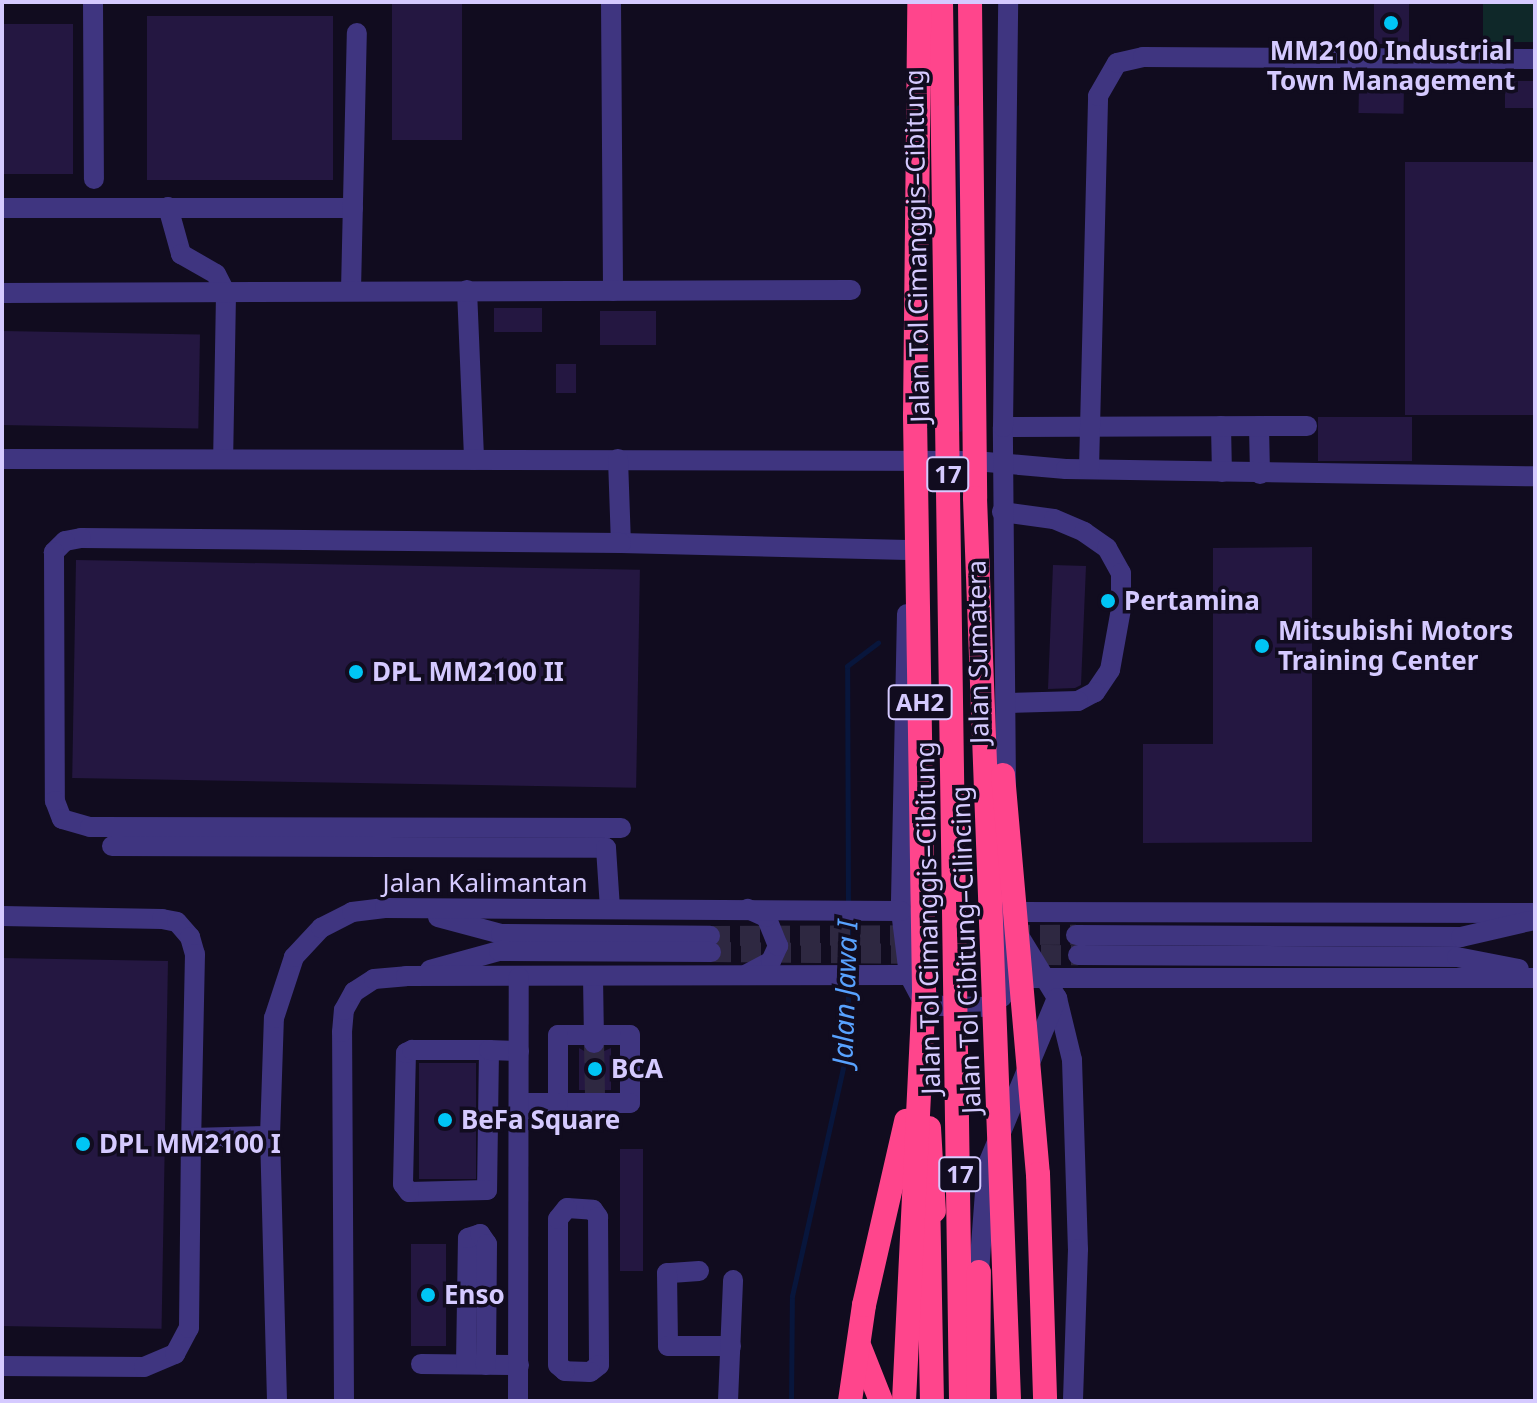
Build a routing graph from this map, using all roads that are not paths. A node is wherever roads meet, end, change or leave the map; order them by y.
1 (93, 2) edge
2 (611, 2) edge
3 (912, 2) edge
4 (919, 2) edge
5 (941, 2) edge
6 (970, 2) edge
7 (1008, 2) edge
8 (357, 33) dead end
9 (1535, 59) edge
10 (94, 179) dead end
11 (168, 207) junction
12 (2, 208) edge
13 (353, 208) junction
14 (351, 290) junction
15 (467, 290) junction
16 (851, 290) dead end
17 (613, 291) junction
18 (2, 293) edge
19 (226, 294) junction
20 (1221, 426) junction
21 (1259, 426) junction
22 (1307, 426) dead end
23 (1003, 427) junction
24 (1092, 428) junction
25 (2, 459) edge
26 (223, 459) junction
27 (618, 459) junction
28 (474, 460) junction
29 (910, 462) junction
30 (1003, 465) junction
31 (1089, 469) junction
32 (1222, 472) junction
33 (1260, 474) junction
34 (1535, 476) edge
35 (975, 498) junction
36 (1002, 512) junction
37 (621, 543) junction
38 (908, 550) junction
39 (1006, 703) junction
40 (621, 828) dead end
41 (112, 846) dead end
42 (740, 907) junction
43 (610, 908) junction
44 (407, 909) junction
45 (901, 911) junction
46 (1004, 912) junction
47 (1535, 913) edge
48 (2, 916) edge
49 (1535, 920) edge
50 (1535, 975) edge
51 (406, 976) junction
52 (519, 977) junction
53 (593, 977) junction
54 (737, 977) junction
55 (1048, 978) junction
56 (1003, 988) junction
57 (920, 994) junction
58 (1057, 998) junction
59 (594, 1039) junction
60 (489, 1050) junction
61 (519, 1051) junction
62 (519, 1103) junction
63 (558, 1103) junction
64 (927, 1106) joint
65 (270, 1136) junction
66 (191, 1138) junction
67 (520, 1217) junction
68 (558, 1219) junction
69 (699, 1271) dead end
70 (979, 1272) joint
71 (733, 1280) dead end
72 (858, 1342) junction
73 (731, 1346) junction
74 (421, 1364) dead end
75 (476, 1364) junction
76 (519, 1365) junction
77 (2, 1366) edge
78 (277, 1401) edge
79 (344, 1401) edge
80 (518, 1401) edge
81 (728, 1401) edge
82 (850, 1401) edge
83 (881, 1401) edge
84 (904, 1401) edge
85 (932, 1401) edge
86 (942, 1401) edge
87 (961, 1401) edge
88 (978, 1401) edge
89 (1009, 1401) edge
90 (1045, 1401) edge
91 (1073, 1401) edge

1 - 10 street
2 - 17 street
3 - 29 street
4 - 57 highway, AH2
5 - 87 highway, Jalan Tol Cimanggis–Cibitung / 17
6 - 35 highway, 17
7 - 23 street, Jalan Sumatera
8 - 13 street
9 - 24 street
11 - 12 street
11 - 13 street
11 - 19 street
13 - 14 street
14 - 15 street
14 - 19 street
15 - 17 street
15 - 28 street
16 - 17 street
18 - 19 street
19 - 26 street
20 - 21 street
20 - 24 street
20 - 32 street
21 - 22 street
21 - 33 street
23 - 24 street
23 - 30 street, Jalan Sumatera
24 - 31 street
25 - 26 street
26 - 28 street
27 - 28 street
27 - 29 street
27 - 37 street
29 - 30 street
29 - 38 street
30 - 31 street
30 - 36 street, Jalan Sumatera
31 - 32 street
32 - 33 street
33 - 34 street
35 - 89 highway, Jalan Tol Cibitung–Cilincing / 17
35 - 90 highway
36 - 39 street, Jalan Sumatera
36 - 39 street
37 - 38 street
37 - 40 street
38 - 45 street
39 - 46 street, Jalan Sumatera
41 - 43 street
42 - 43 street, Jalan Kalimantan
42 - 45 street, Jalan Kalimantan
42 - 54 street
43 - 44 street, Jalan Kalimantan
44 - 51 street
44 - 65 street, Jalan Kalimantan
45 - 57 street
46 - 47 street
46 - 55 street
46 - 56 street, Jalan Sumatera
48 - 66 street
49 - 50 street
50 - 55 street
51 - 52 street
51 - 79 street
52 - 53 street
52 - 61 street
53 - 54 street
53 - 59 street
54 - 57 street
55 - 56 street
55 - 58 street
56 - 57 street
57 - 64 street
57 - 72 highway
57 - 84 highway, AH2
57 - 85 highway
58 - 70 street
58 - 91 street
59 - 63 street
59 - 63 street
60 - 60 street
60 - 61 street
61 - 62 street
62 - 63 street
62 - 67 street
64 - 86 highway
65 - 66 street
65 - 78 street, Jalan Kalimantan
66 - 77 street
67 - 68 street
67 - 76 street
68 - 68 street
69 - 73 street
70 - 88 highway
71 - 73 street
72 - 82 highway
72 - 83 highway
73 - 81 street
74 - 75 street
75 - 75 street
75 - 76 street
76 - 80 street

